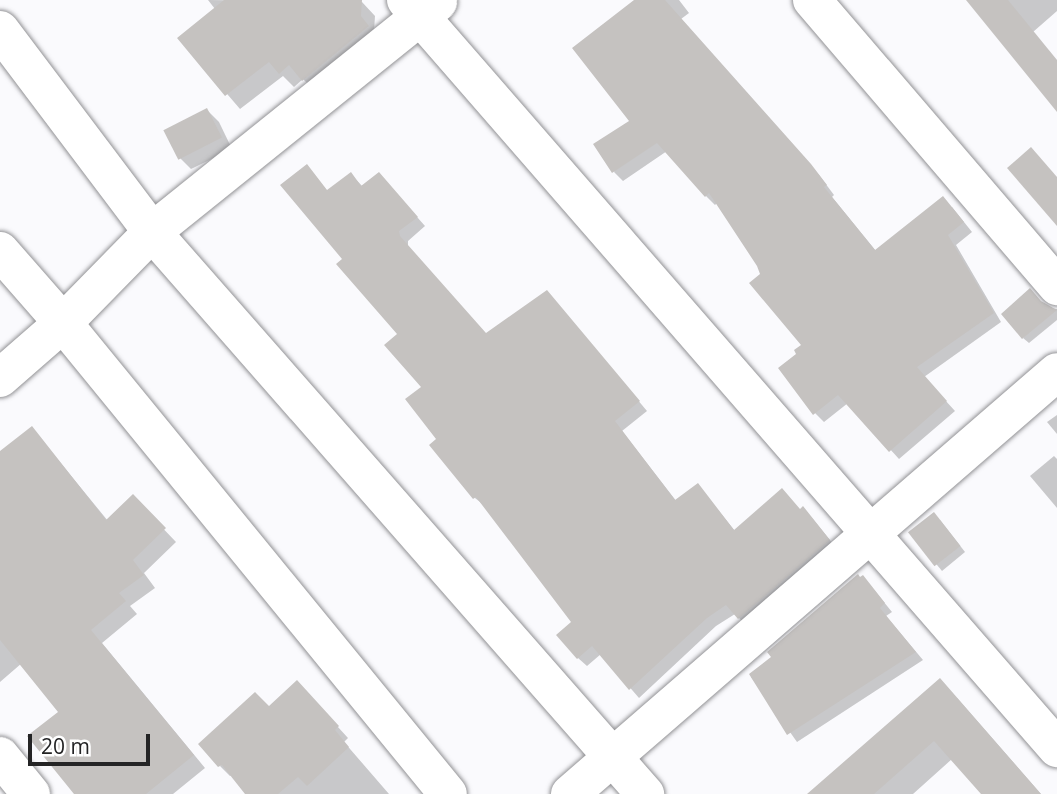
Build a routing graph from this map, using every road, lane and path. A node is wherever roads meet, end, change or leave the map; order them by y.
1 (812, 0) edge
2 (422, 6) edge
3 (0, 30) edge
4 (152, 232) junction
5 (0, 251) edge
6 (1057, 286) edge
7 (64, 323) junction
8 (1057, 372) edge
9 (0, 379) edge
10 (872, 532) junction
11 (1057, 748) edge
12 (0, 756) edge
13 (613, 758) junction
14 (32, 794) edge
15 (448, 794) edge
16 (570, 794) edge
17 (645, 794) edge

1 - 6 street
2 - 4 street
2 - 10 street
3 - 4 street
4 - 7 street
4 - 13 street
5 - 7 street
7 - 9 street
7 - 15 street
8 - 10 street
10 - 11 street
10 - 13 street
12 - 14 street
13 - 16 street
13 - 17 street

